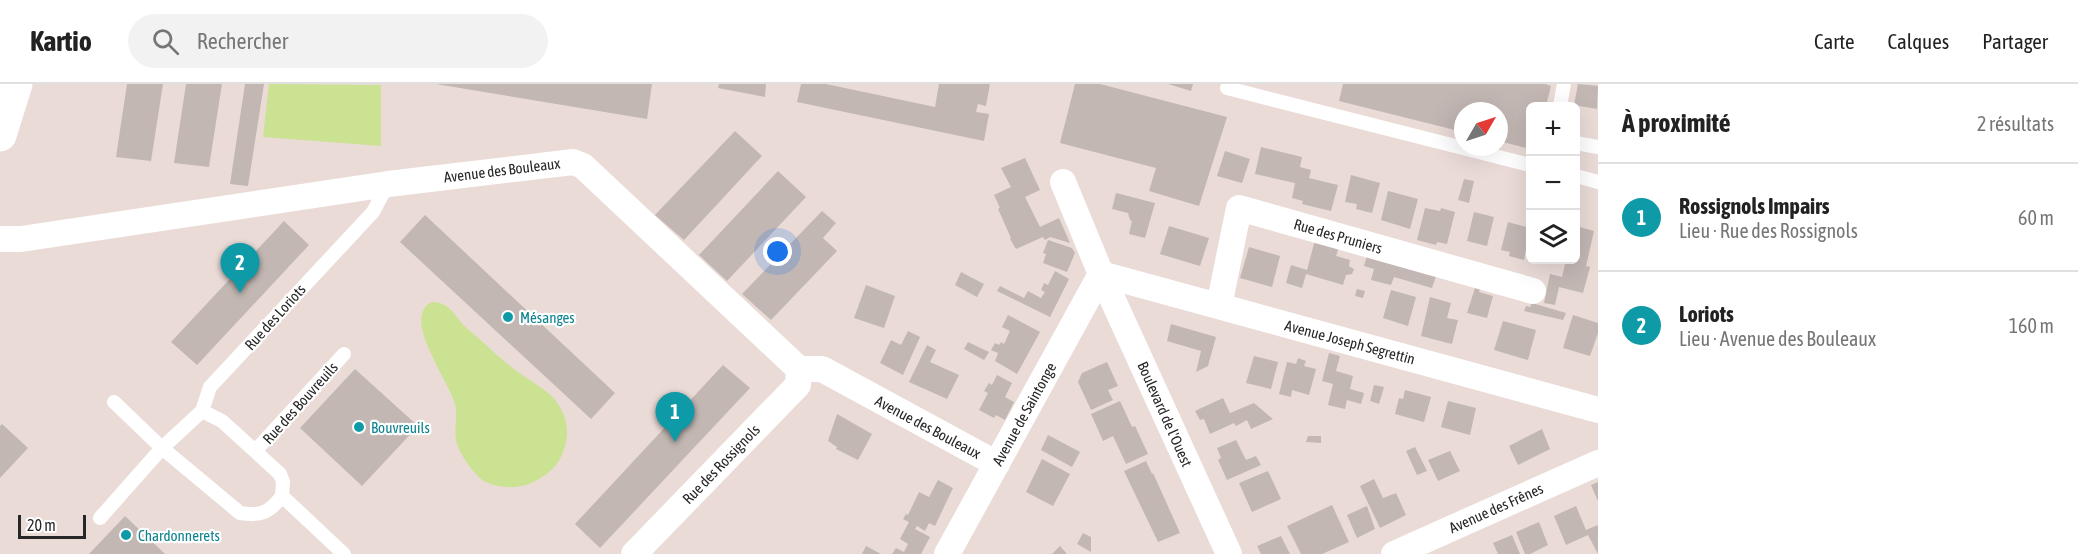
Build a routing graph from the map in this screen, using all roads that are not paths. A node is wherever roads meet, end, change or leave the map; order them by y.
1 (16, 84) edge
2 (1564, 84) edge
3 (1227, 88) dead end
4 (1561, 102) edge
5 (0, 135) edge
6 (1580, 144) edge
7 (1598, 147) edge
8 (1526, 164) edge
9 (1580, 177) edge
10 (1063, 182) dead end
11 (1598, 182) edge
12 (388, 184) junction
13 (8, 239) edge
14 (1101, 274) junction
15 (1533, 291) dead end
16 (1219, 306) junction
17 (344, 354) dead end
18 (799, 369) junction
19 (114, 402) dead end
20 (1598, 410) edge
21 (202, 411) junction
22 (162, 448) junction
23 (255, 451) junction
24 (1598, 463) edge
25 (997, 464) junction
26 (282, 496) junction
27 (100, 518) dead end
28 (344, 554) edge
29 (633, 554) edge
30 (947, 554) edge
31 (1229, 554) edge
32 (1394, 554) edge

1 - 5 street
2 - 4 lane
3 - 8 lane
6 - 7 lane
9 - 11 lane
10 - 14 street, Boulevard de l'Ouest
12 - 13 street, Avenue des Bouleaux
12 - 18 street, Avenue des Bouleaux
12 - 21 lane, Rue des Loriots
14 - 16 street, Avenue Joseph Segrettin
14 - 25 street, Avenue de Saintonge
14 - 31 street, Boulevard de l'Ouest
15 - 16 street, Rue des Pruniers
16 - 20 street, Avenue Joseph Segrettin
17 - 23 lane, Rue des Bouvreuils
18 - 25 street, Avenue des Bouleaux
18 - 29 street, Rue des Rossignols
19 - 22 lane
21 - 22 lane, Rue des Loriots
21 - 23 lane
22 - 26 lane
22 - 27 lane, Rue des Loriots
23 - 26 lane
24 - 32 street, Avenue des Frênes
25 - 30 street, Avenue de Saintonge
26 - 28 lane

